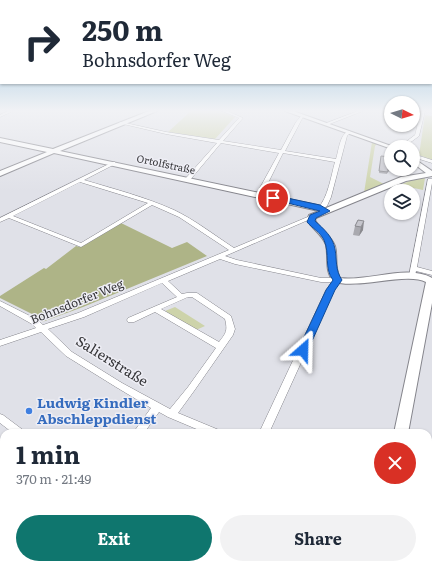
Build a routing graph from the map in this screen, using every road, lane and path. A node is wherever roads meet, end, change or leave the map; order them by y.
1 (86, 138) edge
2 (193, 138) edge
3 (224, 138) edge
4 (290, 138) edge
5 (344, 138) edge
6 (364, 138) edge
7 (0, 140) edge
8 (220, 142) junction
9 (384, 145) edge
10 (54, 151) junction
11 (282, 152) junction
12 (420, 159) edge
13 (338, 161) junction
14 (432, 162) edge
15 (113, 164) junction
16 (420, 164) edge
17 (0, 174) edge
18 (431, 176) edge
19 (188, 179) junction
20 (80, 180) junction
21 (260, 195) junction
22 (152, 203) junction
23 (324, 210) junction
24 (9, 216) junction
25 (312, 217) junction
26 (0, 220) edge
27 (233, 250) junction
28 (219, 256) junction
29 (413, 272) junction
30 (430, 275) edge
31 (163, 280) junction
32 (337, 280) junction
33 (182, 297) junction
34 (0, 303) edge
35 (156, 309) junction
36 (130, 320) dead end
37 (42, 330) junction
38 (0, 343) edge
39 (221, 346) junction
40 (157, 407) junction
41 (171, 414) junction
42 (0, 418) edge
43 (15, 429) edge
44 (141, 429) edge
45 (207, 429) edge
46 (266, 429) edge
47 (402, 429) edge

1 - 10 street
2 - 8 street
3 - 8 street
4 - 11 street
5 - 13 street
6 - 9 street
7 - 10 street, Ortolfstraße
8 - 11 street
8 - 19 street
10 - 15 street, Ortolfstraße
10 - 17 street
11 - 13 street
11 - 21 street
12 - 14 street
13 - 23 street
15 - 19 street, Ortolfstraße
15 - 20 street
16 - 18 street
18 - 23 street, Bohnsdorfer Weg
18 - 29 street
19 - 21 street, Ortolfstraße
20 - 22 street
20 - 24 street
21 - 23 street, Ortolfstraße
22 - 24 street
22 - 27 street
23 - 25 street, Bohnsdorfer Weg
24 - 26 street
25 - 27 street, Bohnsdorfer Weg
25 - 32 street
27 - 28 street, Bohnsdorfer Weg
28 - 31 street, Bohnsdorfer Weg
28 - 32 street
29 - 30 street
29 - 32 street
30 - 47 street
31 - 33 street
31 - 37 street, Bohnsdorfer Weg
32 - 46 street
33 - 35 street
33 - 39 street
34 - 37 street, Salierstraße
35 - 36 street
35 - 39 street
37 - 38 street, Bohnsdorfer Weg
37 - 40 street, Salierstraße
39 - 41 street
40 - 41 street, Salierstraße
40 - 44 street
41 - 45 street, Salierstraße
42 - 43 street

